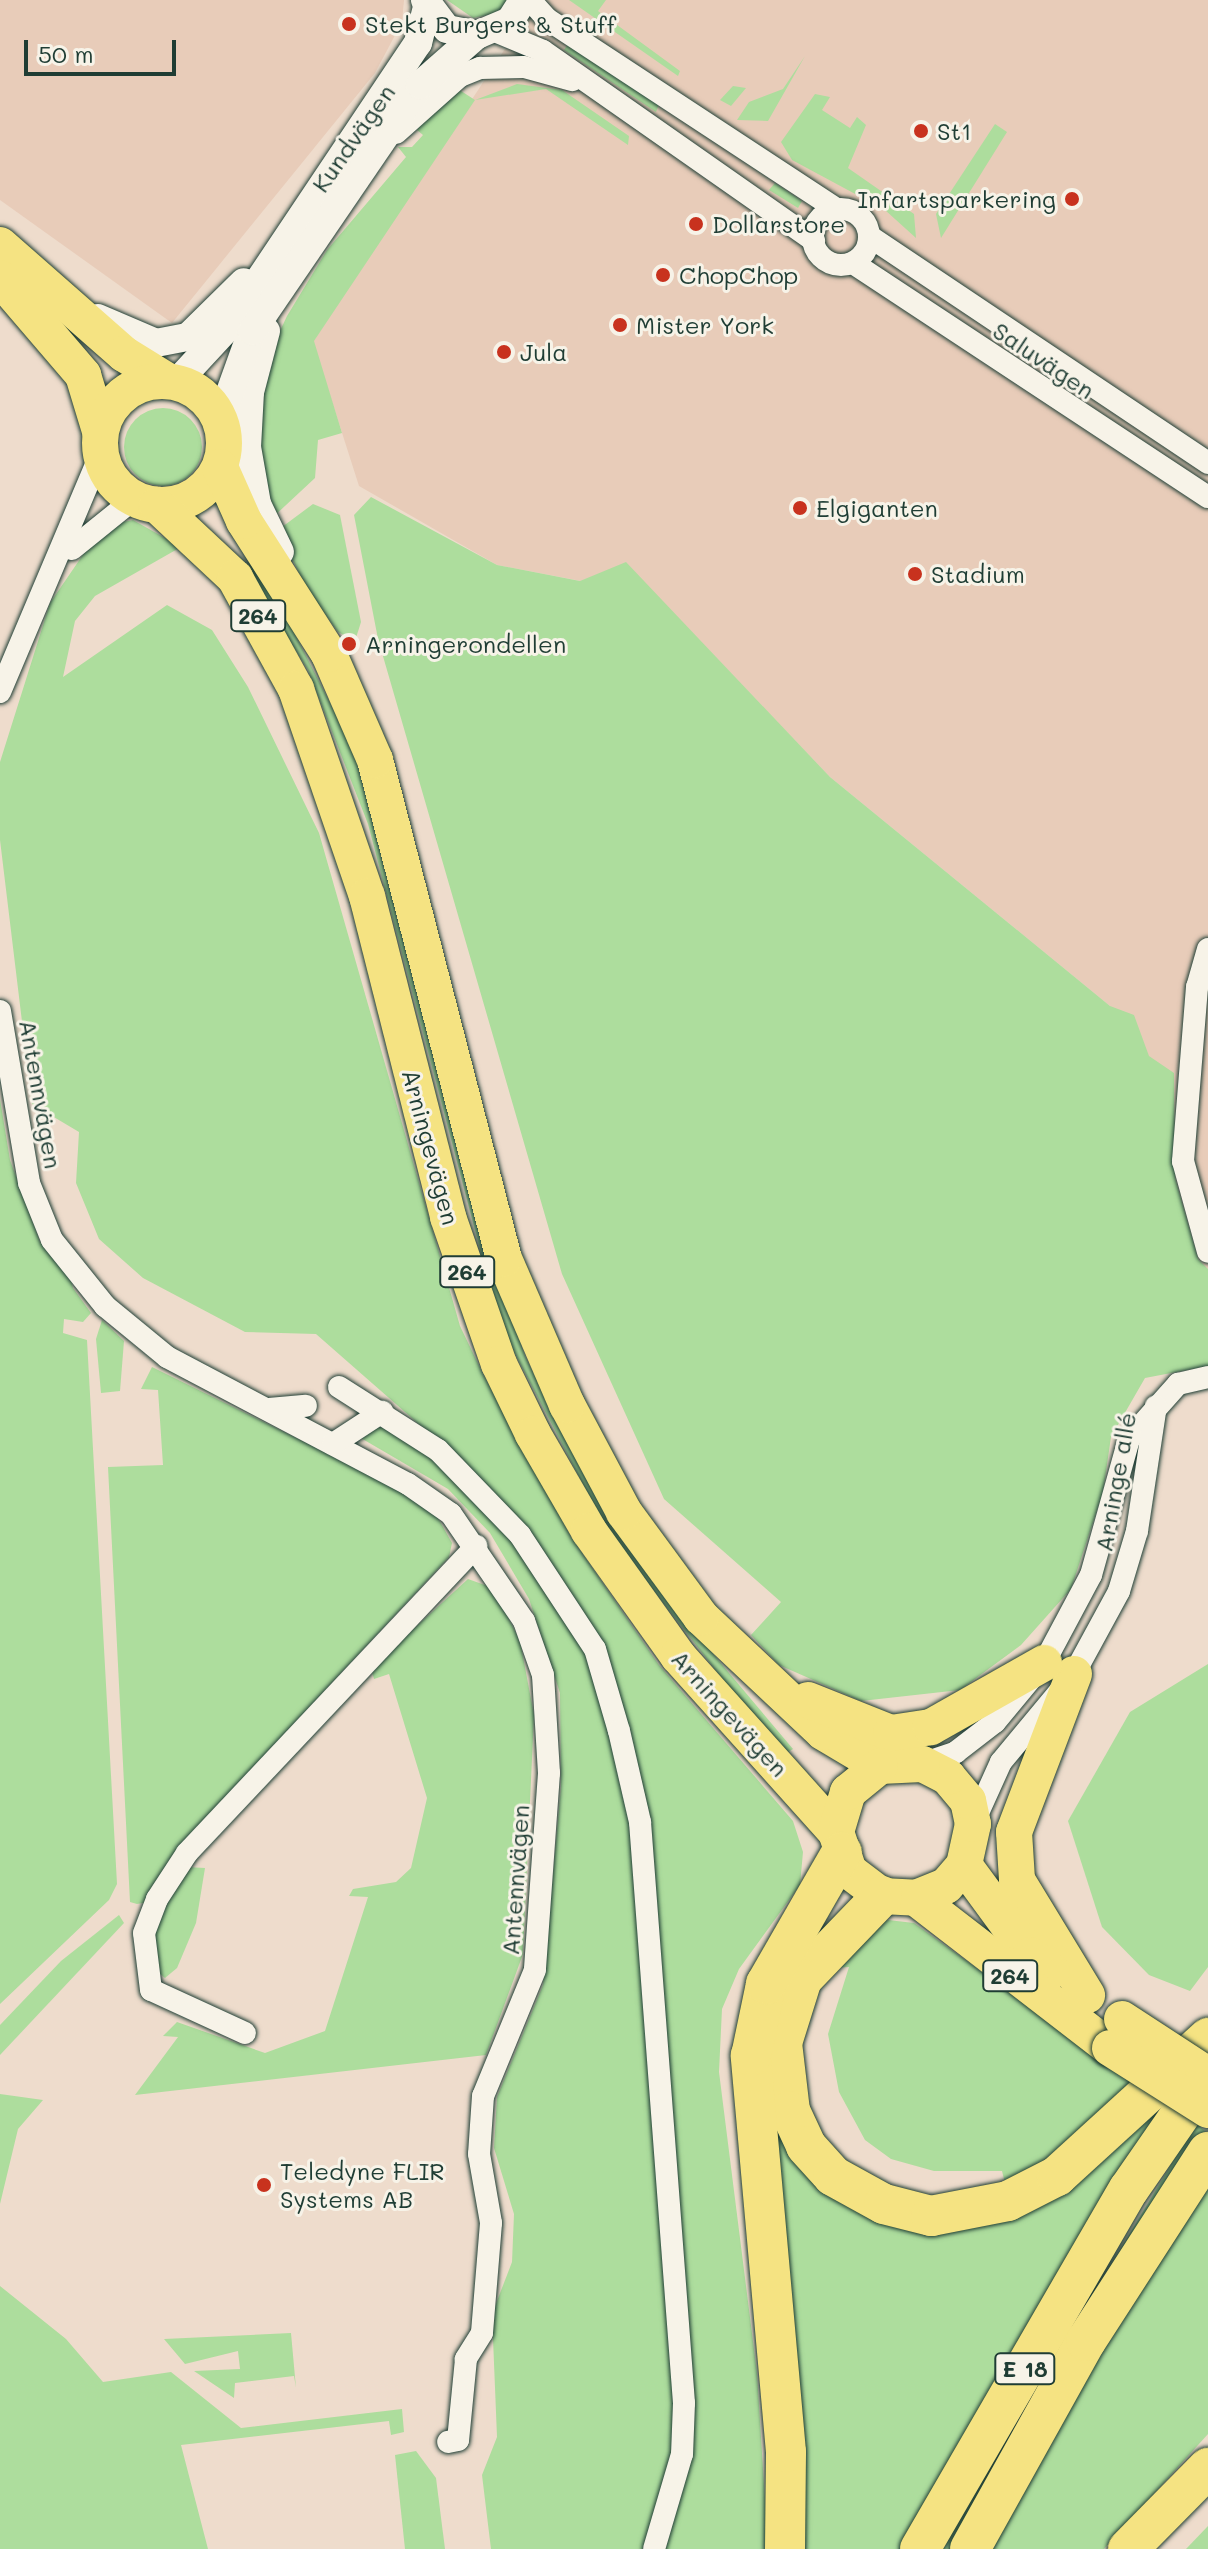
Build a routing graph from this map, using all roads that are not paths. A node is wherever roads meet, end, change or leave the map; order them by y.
1 (523, 0) edge
2 (530, 0) edge
3 (426, 3) edge
4 (486, 33) junction
5 (610, 96) junction
6 (375, 153) junction
7 (838, 210) junction
8 (869, 236) junction
9 (814, 241) junction
10 (0, 245) edge
11 (265, 263) junction
12 (853, 263) junction
13 (0, 278) edge
14 (44, 286) junction
15 (274, 303) junction
16 (171, 381) junction
17 (220, 420) junction
18 (100, 443) junction
19 (1208, 463) edge
20 (220, 467) junction
21 (1208, 497) edge
22 (145, 502) junction
23 (53, 571) junction
24 (329, 654) junction
25 (0, 692) edge
26 (1208, 949) edge
27 (0, 1011) edge
28 (1208, 1252) edge
29 (1208, 1377) edge
30 (339, 1387) dead end
31 (306, 1406) dead end
32 (1156, 1406) junction
33 (267, 1409) junction
34 (382, 1412) junction
35 (333, 1444) junction
36 (476, 1546) junction
37 (1059, 1668) junction
38 (770, 1682) junction
39 (922, 1764) junction
40 (880, 1766) junction
41 (973, 1824) junction
42 (839, 1842) junction
43 (964, 1865) junction
44 (899, 1897) junction
45 (1087, 1995) junction
46 (245, 2033) dead end
47 (1116, 2034) junction
48 (1208, 2038) edge
49 (1208, 2075) edge
50 (1208, 2110) edge
51 (1208, 2152) edge
52 (448, 2442) dead end
53 (1208, 2468) edge
54 (654, 2549) edge
55 (785, 2549) edge
56 (920, 2549) edge
57 (970, 2549) edge
58 (1128, 2549) edge

1 - 4 street, Kundvägen
2 - 7 street, Saluvägen
3 - 4 street
3 - 11 street, Kundvägen
4 - 5 street, Saluvägen
4 - 6 street, Kundvägen
5 - 6 street, Kundvägen
5 - 9 street, Saluvägen
6 - 15 street, Kundvägen
7 - 8 street, Saluvägen
7 - 9 street
8 - 12 street
8 - 19 street, Saluvägen
9 - 12 street, Saluvägen
10 - 14 main road
11 - 14 street, Kundvägen
11 - 16 street, Kundvägen
12 - 21 street, Saluvägen
13 - 18 main road, 264
14 - 16 main road
15 - 17 street, Kundvägen
15 - 24 street, Kundvägen
16 - 17 main road
16 - 18 main road
17 - 20 main road, 264
18 - 22 main road, 264
18 - 23 street
20 - 22 main road
20 - 24 main road, Arningevägen / 264
22 - 23 street
22 - 42 main road, Arningevägen / 264
23 - 25 street
24 - 38 main road, Arningevägen / 264
26 - 28 street
27 - 33 street, Antennvägen
29 - 32 street
30 - 34 street
31 - 33 street
32 - 37 street, Arninge allé
32 - 37 street, Arninge allé
33 - 35 street, Antennvägen
34 - 35 street
34 - 54 street
35 - 36 street, Antennvägen
36 - 46 street
36 - 52 street, Antennvägen
37 - 38 main road
37 - 39 street, Arninge allé
37 - 41 street, Arninge allé
37 - 45 main road
38 - 40 main road, Arningevägen / 264
39 - 40 main road
39 - 41 main road
40 - 42 main road
41 - 43 main road
42 - 44 main road, Arningevägen / 264
42 - 55 highway
43 - 44 main road
43 - 45 main road, Arningevägen / 264
44 - 47 main road, Arningevägen / 264
44 - 48 highway
45 - 47 main road, Arningevägen / 264
47 - 49 main road, Arningevägen / 264, bridge
47 - 50 main road, Arningevägen / 264, bridge
49 - 56 highway, E 18
51 - 57 highway, E 18
53 - 58 highway

